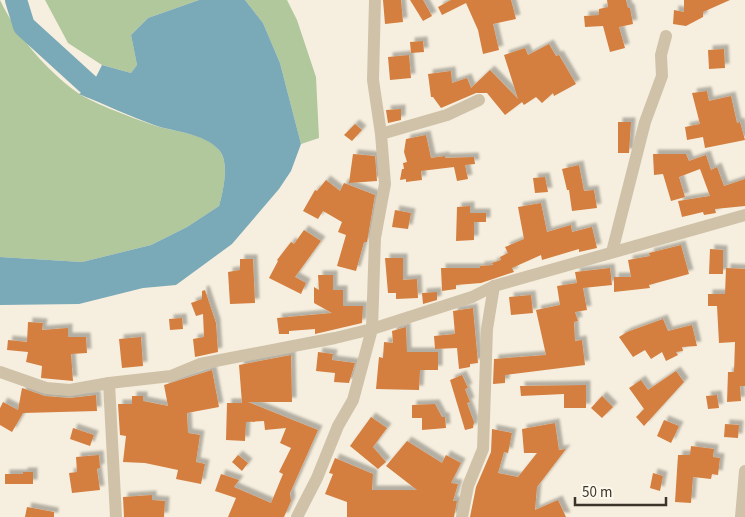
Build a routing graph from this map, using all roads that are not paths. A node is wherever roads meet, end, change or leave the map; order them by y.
1 (375, 0) edge
2 (666, 36) dead end
3 (479, 100) dead end
4 (381, 134) junction
5 (745, 215) edge
6 (612, 252) junction
7 (494, 286) junction
8 (372, 328) junction
9 (0, 372) edge
10 (109, 383) junction
11 (745, 471) edge
12 (116, 517) edge
13 (297, 517) edge
14 (462, 517) edge
15 (740, 517) edge

1 - 4 street
2 - 6 street
3 - 4 street
4 - 8 street
5 - 6 street
6 - 7 street
7 - 8 street
7 - 14 street
8 - 10 street
8 - 13 street
9 - 10 street
10 - 12 street
11 - 15 street

